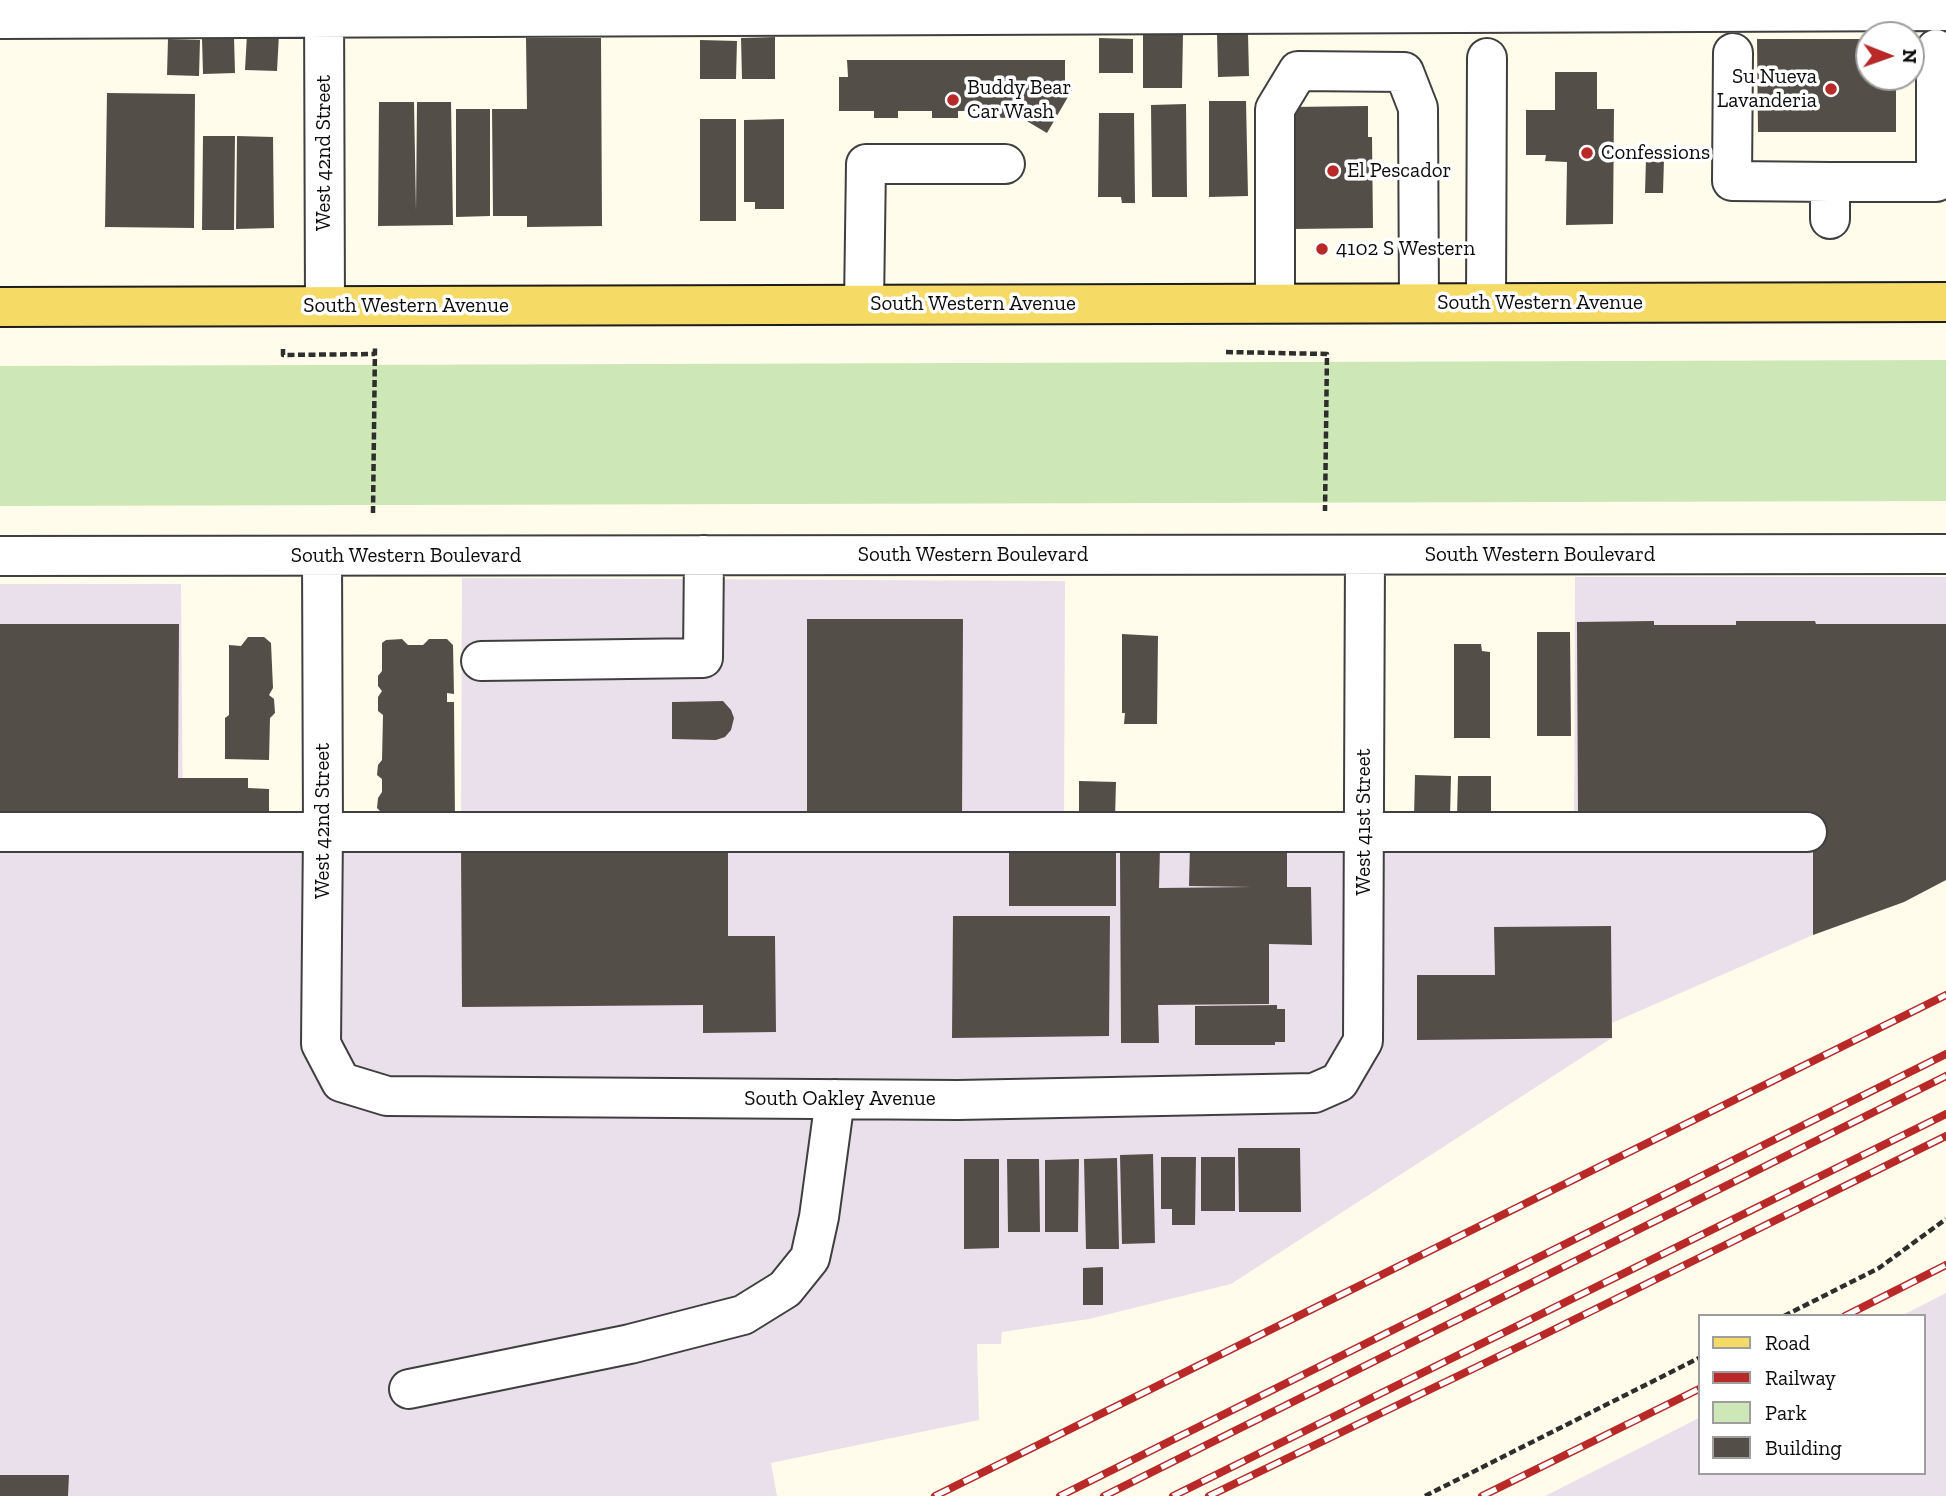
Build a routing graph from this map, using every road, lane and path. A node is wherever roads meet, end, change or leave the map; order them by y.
1 (324, 9) edge
2 (1946, 11) edge
3 (0, 19) edge
4 (1936, 49) dead end
5 (1733, 53) dead end
6 (1487, 58) dead end
7 (1005, 164) dead end
8 (1946, 302) edge
9 (1275, 303) junction
10 (1419, 303) junction
11 (1486, 303) junction
12 (864, 304) junction
13 (325, 306) junction
14 (0, 307) edge
15 (375, 347) dead end
16 (283, 349) dead end
17 (1226, 352) dead end
18 (375, 354) junction
19 (1325, 511) dead end
20 (373, 513) dead end
21 (1946, 554) edge
22 (704, 555) junction
23 (1365, 555) junction
24 (0, 556) edge
25 (322, 556) junction
26 (481, 661) dead end
27 (0, 832) edge
28 (323, 832) junction
29 (1364, 832) junction
30 (1807, 832) dead end
31 (341, 1082) joint
32 (1339, 1082) joint
33 (835, 1099) junction
34 (1946, 1219) edge
35 (1788, 1314) edge
36 (1698, 1359) edge
37 (409, 1389) dead end
38 (1425, 1496) edge

1 - 2 street
1 - 3 street
1 - 13 street, West 42nd Street
4 - 5 street
6 - 11 street
7 - 12 street
8 - 11 main road, South Western Avenue
9 - 10 main road, South Western Avenue
9 - 10 street
9 - 12 main road, South Western Avenue
10 - 11 main road, South Western Avenue
12 - 13 main road, South Western Avenue
13 - 14 main road, South Western Avenue
15 - 18 path
16 - 18 path
17 - 19 path
18 - 20 path
21 - 23 street, South Western Boulevard
22 - 23 street, South Western Boulevard
22 - 25 street, South Western Boulevard
22 - 26 street
23 - 29 street, West 41st Street
24 - 25 street, South Western Boulevard
25 - 28 street, West 42nd Street
27 - 28 street
28 - 29 street
28 - 31 street, West 42nd Street
29 - 30 street
29 - 32 street, West 41st Street
31 - 33 street, South Oakley Avenue
32 - 33 street, South Oakley Avenue
33 - 37 street
34 - 35 path
36 - 38 path

